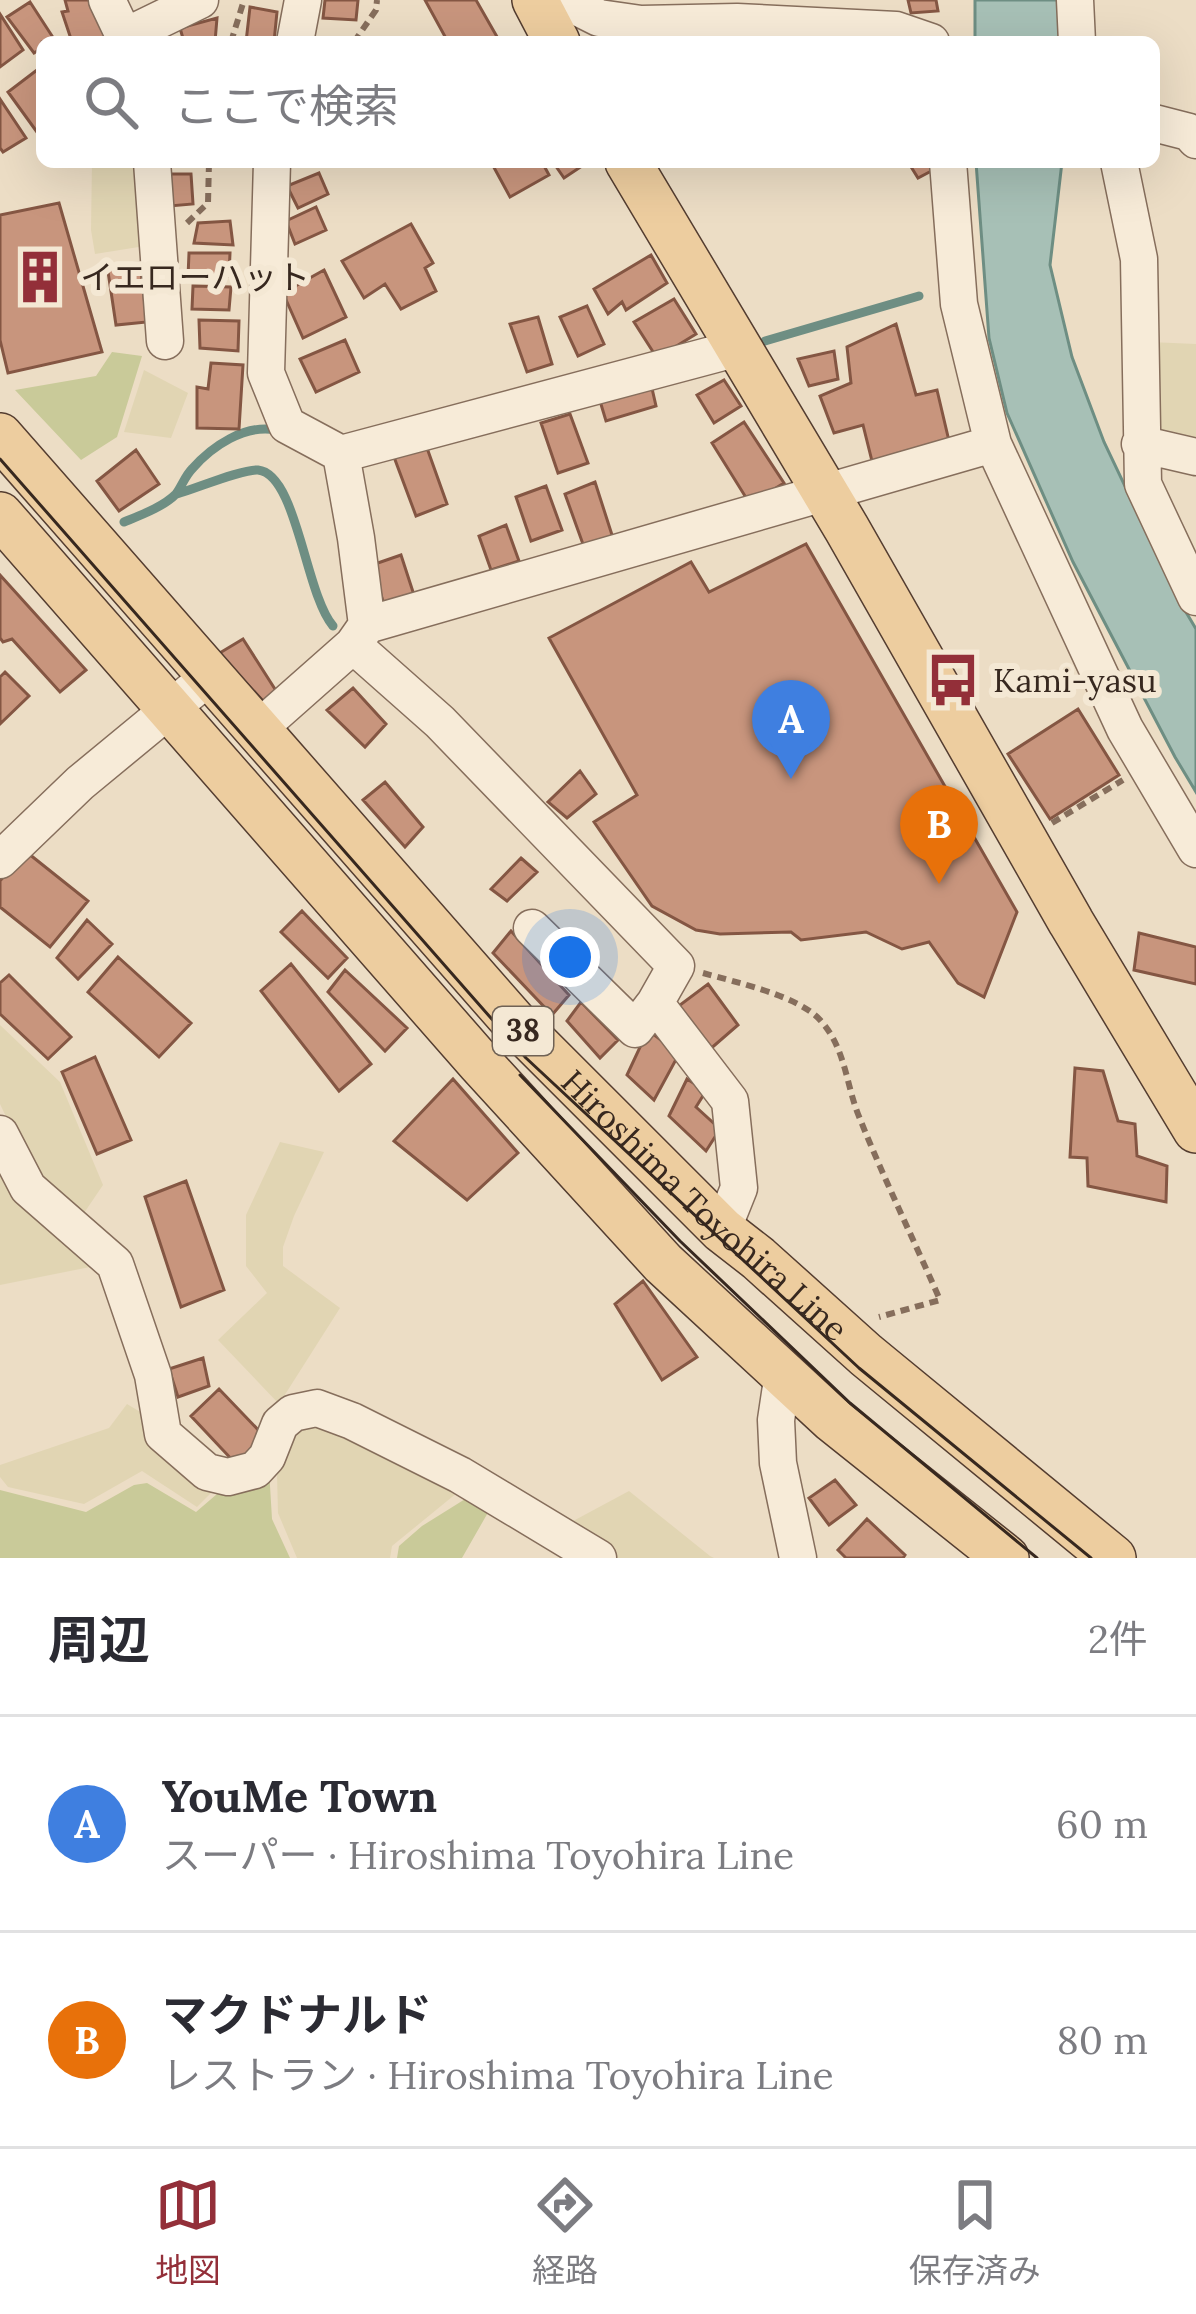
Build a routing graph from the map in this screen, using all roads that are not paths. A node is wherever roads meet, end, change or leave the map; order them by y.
1 (107, 0) edge
2 (200, 0) edge
3 (303, 0) edge
4 (1075, 0) edge
5 (551, 24) edge
6 (915, 31) edge
7 (125, 36) edge
8 (133, 36) edge
9 (296, 36) edge
10 (1077, 36) edge
11 (152, 168) edge
12 (272, 168) edge
13 (632, 168) edge
14 (948, 168) edge
15 (1120, 168) edge
16 (165, 341) dead end
17 (738, 349) junction
18 (0, 436) edge
19 (993, 444) junction
20 (1140, 444) junction
21 (341, 454) junction
22 (1196, 457) edge
23 (824, 491) junction
24 (0, 515) edge
25 (1196, 597) edge
26 (360, 635) junction
27 (211, 675) junction
28 (169, 709) junction
29 (256, 730) junction
30 (1196, 849) edge
31 (0, 860) edge
32 (532, 928) dead end
33 (655, 1003) junction
34 (1196, 1130) edge
35 (0, 1134) edge
36 (730, 1213) dead end
37 (783, 1373) junction
38 (598, 1558) edge
39 (798, 1558) edge
40 (1006, 1558) edge
41 (1113, 1558) edge

1 - 7 street
2 - 8 street
3 - 9 street
4 - 10 street
5 - 6 street
11 - 16 street
12 - 21 street
13 - 17 main road
14 - 19 street
15 - 20 street
17 - 21 street
17 - 23 main road
18 - 27 main road, Hiroshima Toyohira Line / 38
19 - 23 street
19 - 30 street
20 - 22 street
20 - 25 street
21 - 26 street
23 - 26 street
23 - 34 main road
24 - 28 main road, Hiroshima Toyohira Line / 38
26 - 29 street
26 - 33 street
27 - 28 street
27 - 29 main road, Hiroshima Toyohira Line / 38
28 - 31 street
28 - 37 main road, Hiroshima Toyohira Line / 38
29 - 41 main road, Hiroshima Toyohira Line / 38
32 - 33 street
33 - 36 street
35 - 38 street
37 - 39 street
37 - 40 main road, Hiroshima Toyohira Line / 38

